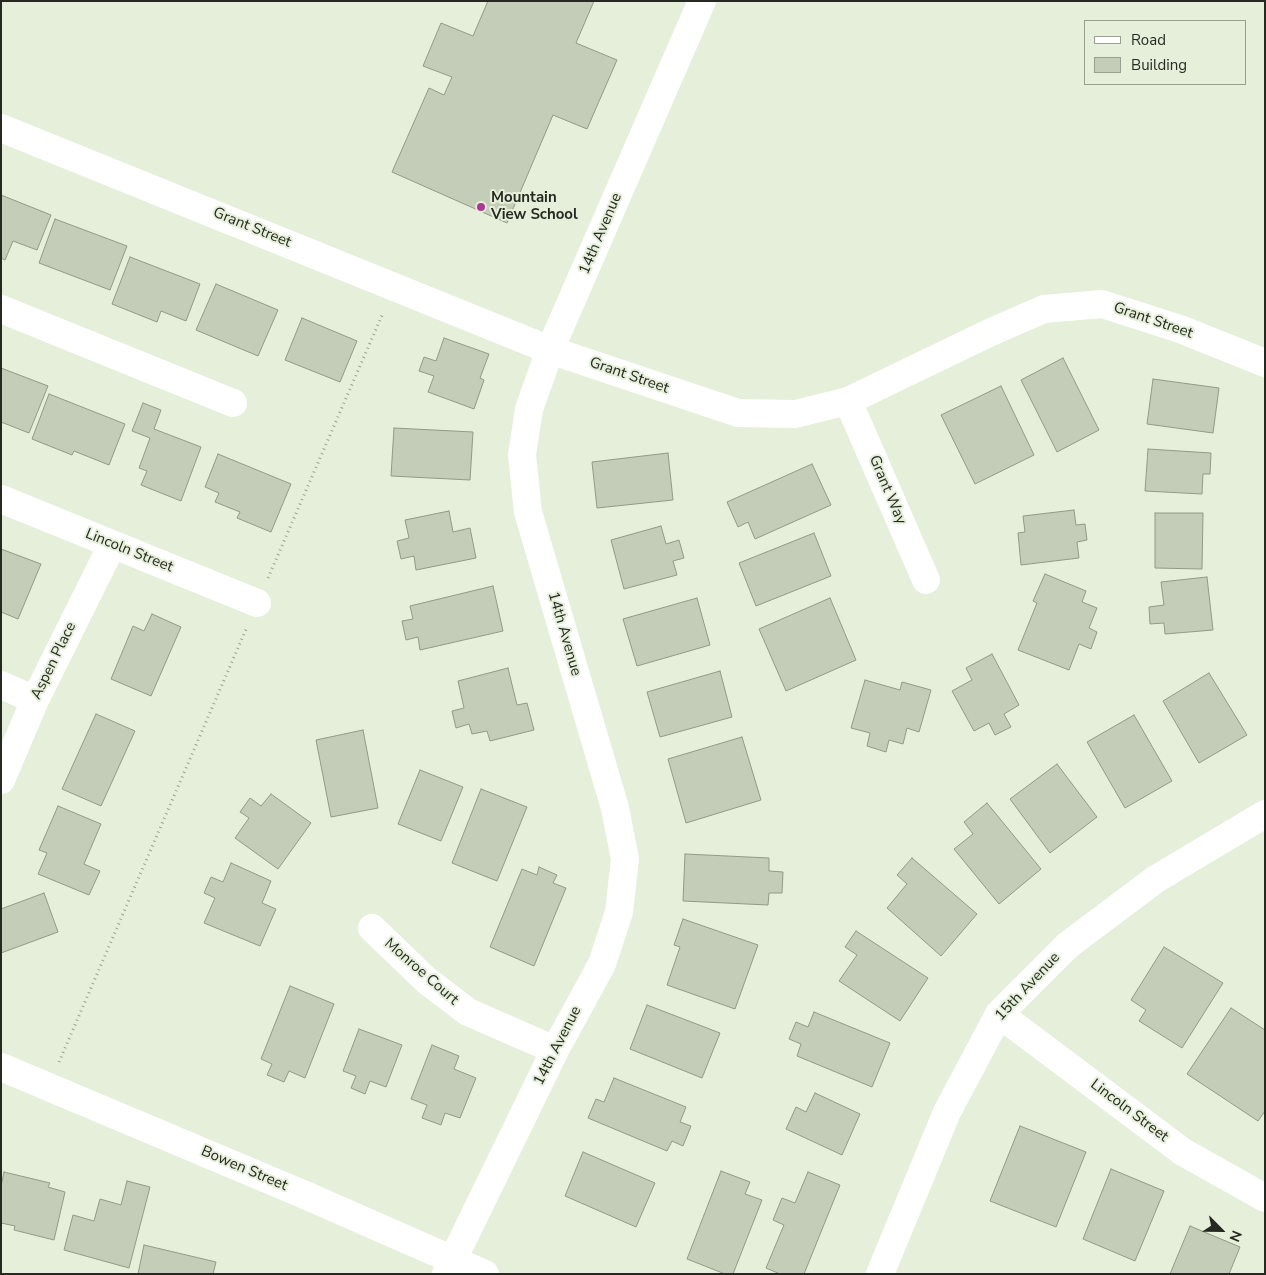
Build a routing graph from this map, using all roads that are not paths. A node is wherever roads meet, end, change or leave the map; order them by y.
1 (702, 1) edge
2 (1, 128) edge
3 (1, 309) edge
4 (550, 350) junction
5 (1265, 363) edge
6 (848, 401) junction
7 (233, 403) dead end
8 (1, 499) edge
9 (112, 544) junction
10 (926, 580) dead end
11 (257, 603) road end
12 (1, 685) edge
13 (35, 700) junction
14 (1, 780) edge
15 (1265, 814) edge
16 (372, 928) dead end
17 (999, 1014) junction
18 (555, 1050) junction
19 (1, 1067) edge
20 (1265, 1198) edge
21 (448, 1267) edge
22 (485, 1274) edge
23 (880, 1274) edge

1 - 4 street, 14th Avenue
2 - 4 street, Grant Street
3 - 7 street
4 - 6 street, Grant Street
4 - 18 street, 14th Avenue
5 - 6 street, Grant Street
6 - 10 street, Grant Way
8 - 9 street, Lincoln Street
9 - 11 street, Lincoln Street
9 - 13 street, Aspen Place
12 - 13 street
13 - 14 street, Aspen Place
15 - 17 street, 15th Avenue
16 - 18 street, Monroe Court
17 - 20 street, Lincoln Street
17 - 23 street, 15th Avenue
18 - 21 street, 14th Avenue
19 - 21 street, Bowen Street
21 - 22 street, Bowen Street

